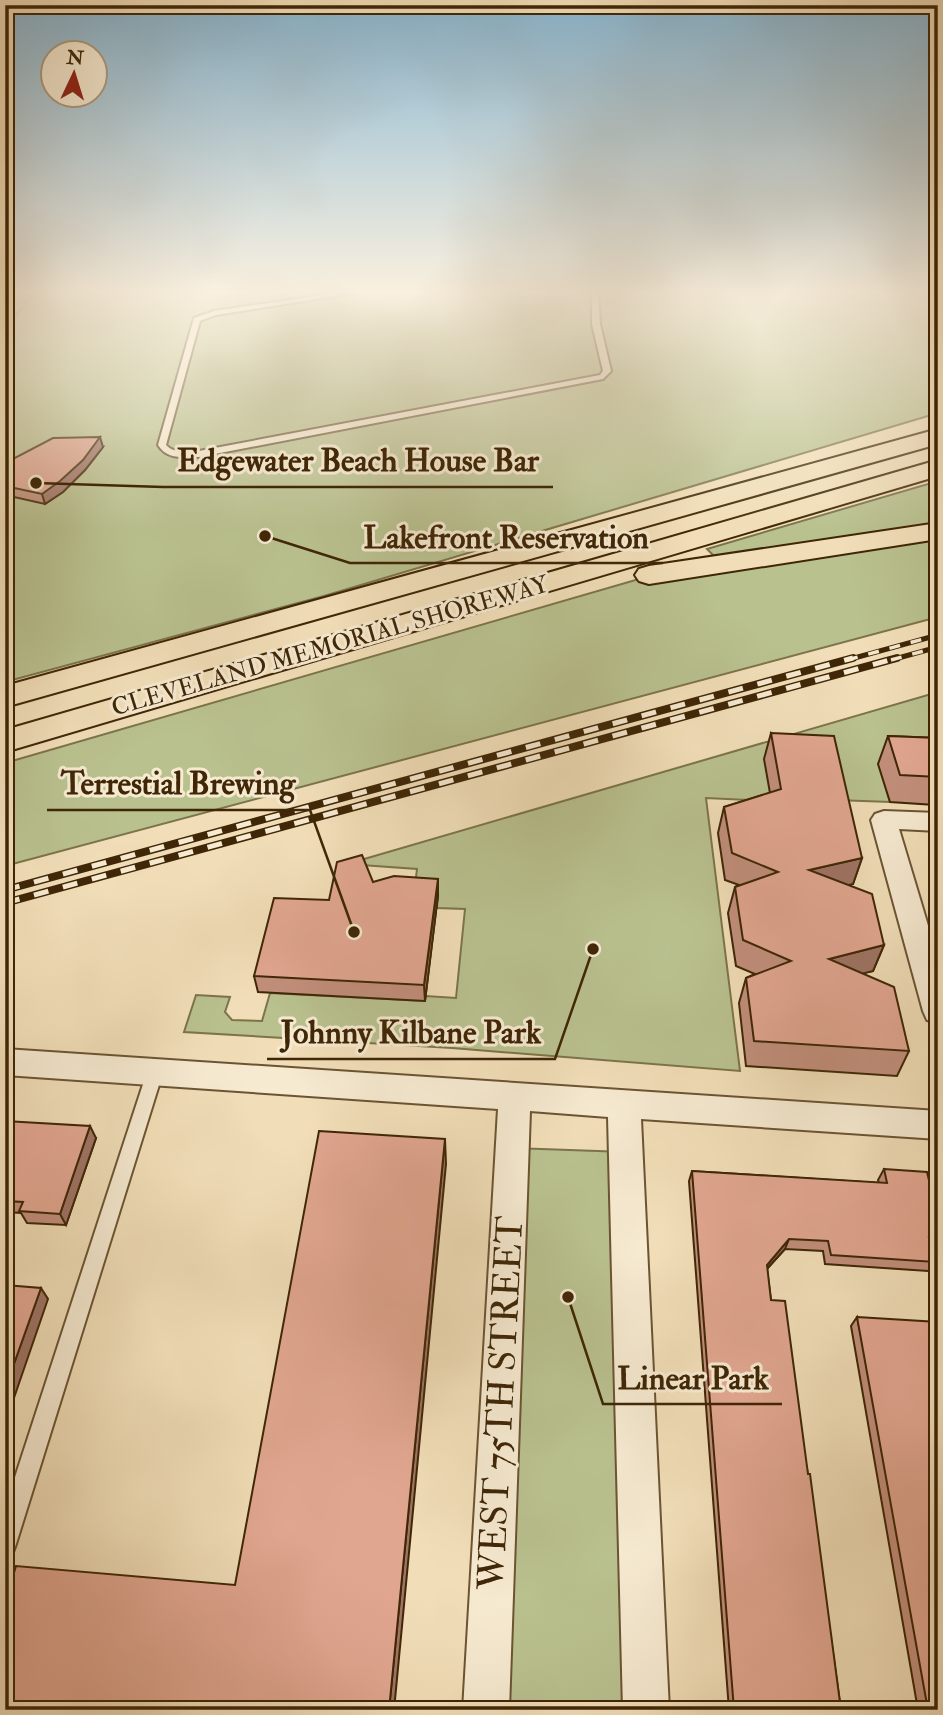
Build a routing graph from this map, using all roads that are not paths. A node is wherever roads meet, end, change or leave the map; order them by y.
1 (183, 370) edge
2 (607, 370) edge
3 (938, 420) edge
4 (938, 436) edge
5 (938, 468) edge
6 (759, 486) junction
7 (938, 531) edge
8 (357, 638) junction
9 (5, 697) edge
10 (5, 741) edge
11 (938, 822) edge
12 (936, 1001) edge
13 (5, 1062) edge
14 (156, 1072) junction
15 (515, 1097) junction
16 (624, 1104) junction
17 (938, 1125) edge
18 (5, 1544) edge
19 (486, 1710) edge
20 (646, 1710) edge

1 - 2 lane
3 - 6 highway
4 - 6 highway, CLEVELAND MEMORIAL SHOREWAY
5 - 8 highway, CLEVELAND MEMORIAL SHOREWAY
6 - 9 highway, CLEVELAND MEMORIAL SHOREWAY
7 - 8 highway
8 - 10 highway, CLEVELAND MEMORIAL SHOREWAY
11 - 12 street
13 - 14 street
14 - 15 street
14 - 18 lane
15 - 16 street
15 - 19 street, WEST 75TH STREET
16 - 17 street
16 - 20 street

